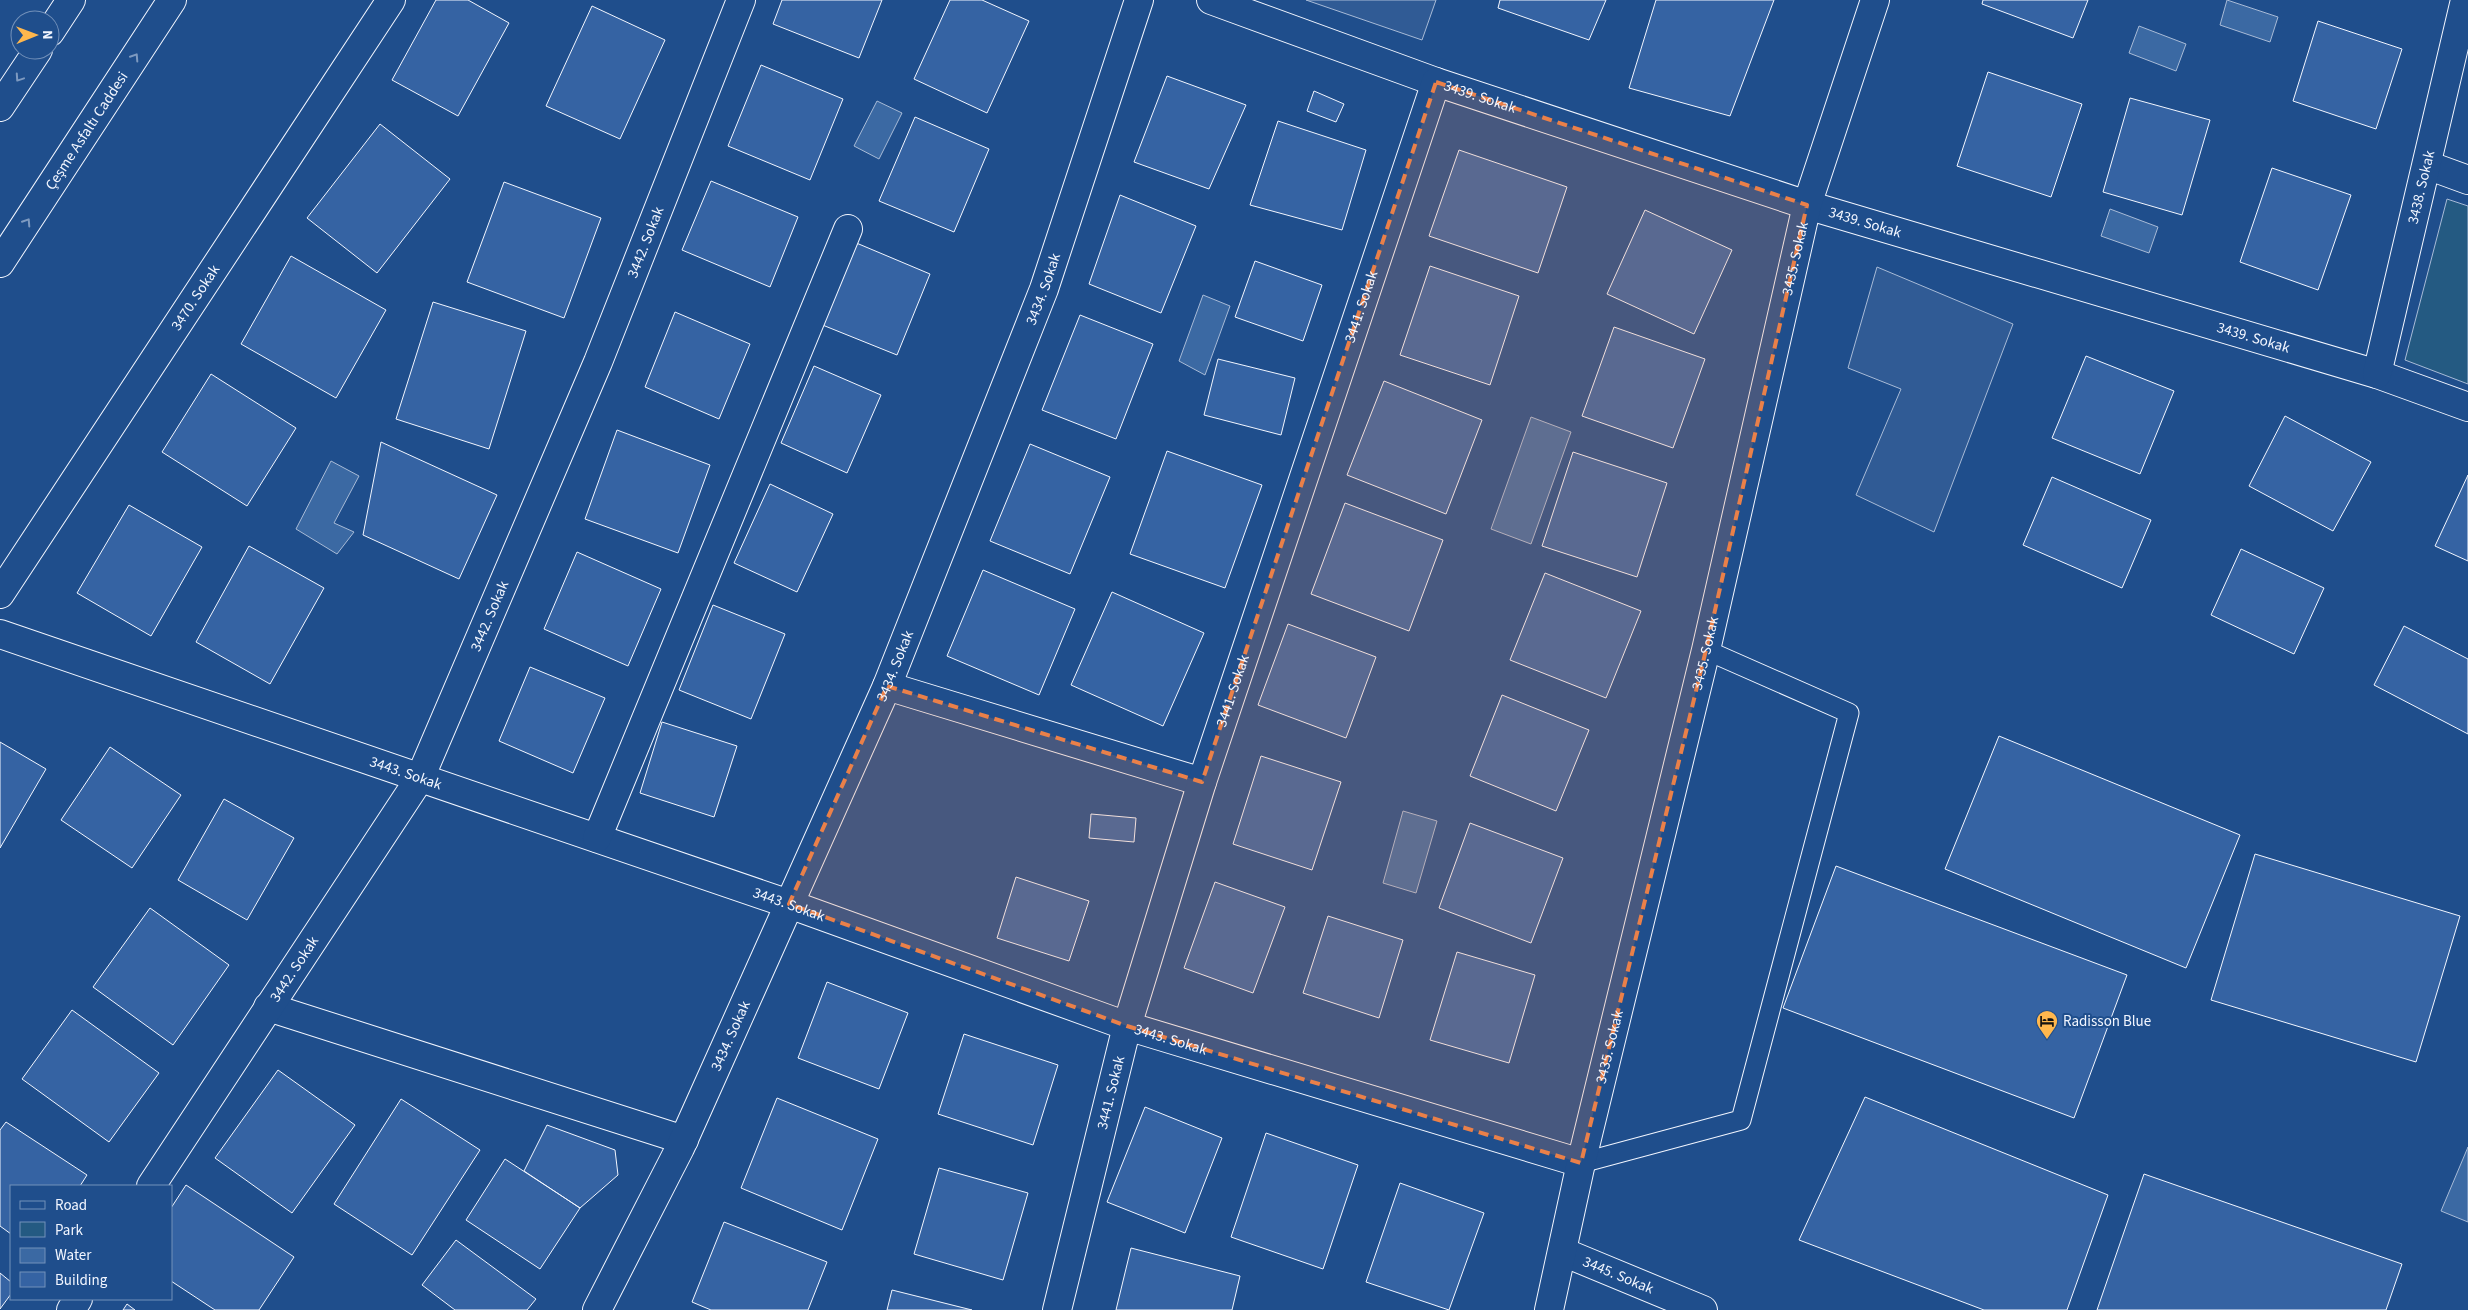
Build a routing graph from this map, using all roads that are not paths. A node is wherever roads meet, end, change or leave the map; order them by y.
1 (71, 0) edge
2 (172, 0) edge
3 (391, 0) edge
4 (741, 0) edge
5 (1139, 0) edge
6 (1211, 0) edge
7 (1875, 0) edge
8 (2466, 0) edge
9 (60, 17) edge
10 (31, 60) edge
11 (1436, 82) junction
12 (0, 107) edge
13 (2426, 165) junction
14 (2468, 180) edge
15 (1807, 205) junction
16 (848, 229) dead end
17 (0, 263) edge
18 (2377, 374) junction
19 (2468, 407) edge
20 (0, 594) edge
21 (0, 634) edge
22 (1706, 650) junction
23 (886, 686) junction
24 (420, 778) junction
25 (1202, 782) junction
26 (597, 838) junction
27 (789, 904) junction
28 (268, 1007) junction
29 (1127, 1026) junction
30 (684, 1140) junction
31 (1581, 1163) junction
32 (152, 1185) edge
33 (1563, 1252) junction
34 (596, 1310) edge
35 (1057, 1310) edge
36 (1548, 1310) edge
37 (1703, 1310) edge

1 - 9 main road
17 -> 2 main road, Çeşme Asfaltı Caddesi
3 - 20 main road, 3470. Sokak
4 - 24 main road, 3442. Sokak
5 - 23 main road, 3434. Sokak
6 - 11 main road, 3439. Sokak
7 - 15 main road, 3435. Sokak
8 - 13 main road, 3438. Sokak
10 -> 12 main road
11 - 15 main road, 3439. Sokak
11 - 25 main road, 3441. Sokak
13 - 14 main road
13 - 18 main road, 3438. Sokak
15 - 18 main road, 3439. Sokak
15 - 22 main road, 3435. Sokak
16 - 26 main road
18 - 19 main road, 3439. Sokak
21 - 24 main road, 3443. Sokak
22 - 31 main road, 3435. Sokak
22 - 31 lane
23 - 25 main road
23 - 27 main road, 3434. Sokak
24 - 26 main road, 3443. Sokak
24 - 28 main road, 3442. Sokak
25 - 29 main road, 3441. Sokak
26 - 27 main road, 3443. Sokak
27 - 29 main road, 3443. Sokak
27 - 30 main road, 3434. Sokak
28 - 30 main road
28 - 32 main road, 3442. Sokak
29 - 31 main road, 3443. Sokak
29 - 35 main road, 3441. Sokak
30 - 34 main road, 3434. Sokak
31 - 33 main road, 3435. Sokak
33 - 36 main road, 3435. Sokak
33 - 37 main road, 3445. Sokak

